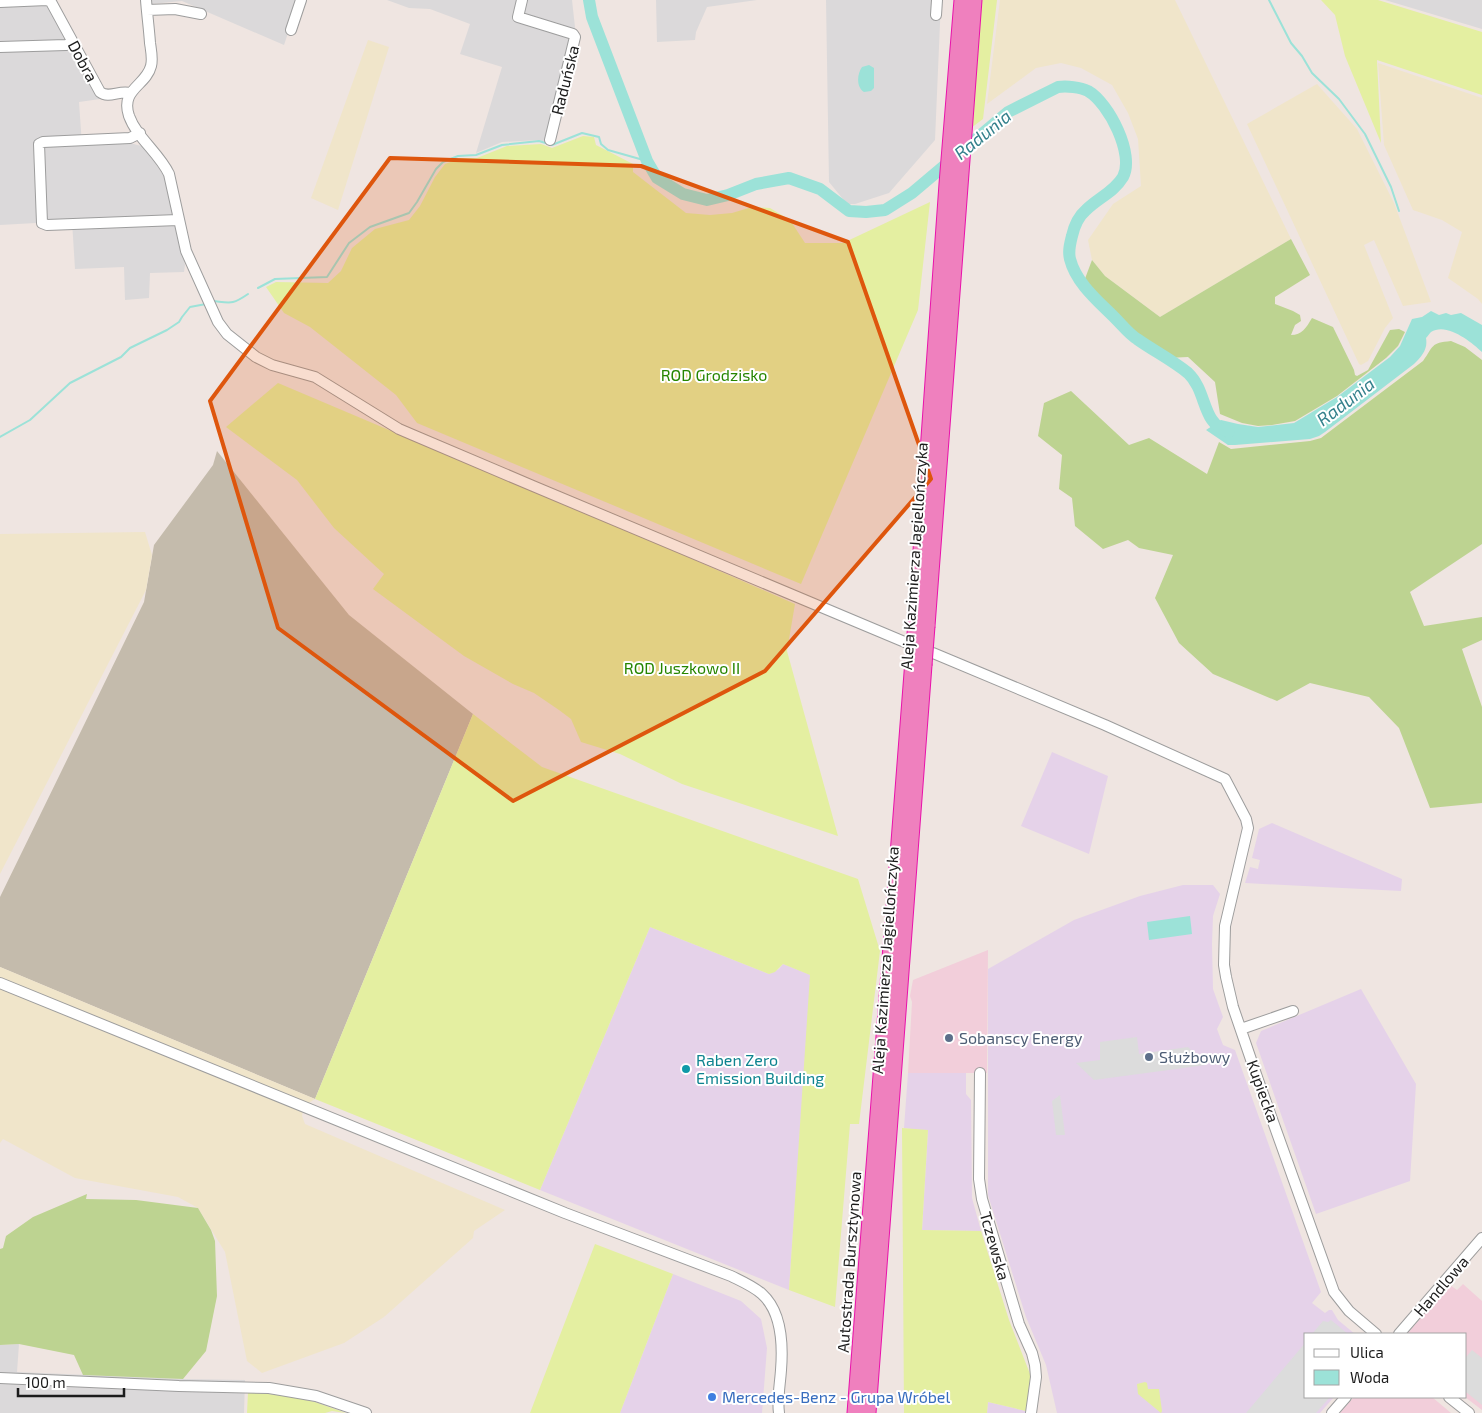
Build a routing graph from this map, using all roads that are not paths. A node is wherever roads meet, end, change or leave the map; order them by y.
1 (301, 0) edge
2 (522, 0) edge
3 (937, 0) edge
4 (962, 0) edge
5 (974, 0) edge
6 (0, 2) edge
7 (146, 5) edge
8 (201, 14) dead end
9 (936, 15) dead end
10 (291, 30) dead end
11 (73, 43) junction
12 (0, 47) edge
13 (130, 93) junction
14 (957, 132) junction
15 (140, 133) junction
16 (550, 140) dead end
17 (178, 220) junction
18 (908, 643) dead end
19 (923, 659) junction
20 (0, 983) edge
21 (1293, 1011) dead end
22 (1241, 1029) junction
23 (980, 1073) dead end
24 (884, 1114) junction
25 (1482, 1238) edge
26 (1375, 1333) edge
27 (1401, 1333) edge
28 (0, 1378) edge
29 (1345, 1398) edge
30 (1450, 1398) edge
31 (777, 1410) edge
32 (366, 1413) edge
33 (855, 1413) edge
34 (868, 1413) edge
35 (1031, 1413) edge
36 (1332, 1413) edge
37 (1469, 1413) edge

1 - 10 street
2 - 16 street, Raduńska
3 - 9 street
4 - 14 highway, Aleja Kazimierza Jagiellończyka
5 - 14 highway, Aleja Kazimierza Jagiellończyka
6 - 11 street, Dobra
7 - 8 street
7 - 13 street
11 - 12 street
11 - 13 street, Dobra
13 - 15 street
14 - 19 highway, Aleja Kazimierza Jagiellończyka, bridge
15 - 17 street
15 - 17 street
17 - 18 street
19 - 22 street, Kupiecka
19 - 24 highway, Aleja Kazimierza Jagiellończyka
20 - 31 street
21 - 22 street
22 - 26 street, Kupiecka
23 - 35 street, Tczewska
24 - 33 highway, Autostrada Bursztynowa
24 - 34 highway, Autostrada Bursztynowa
25 - 27 street, Handlowa
28 - 32 street
29 - 36 street
30 - 37 street

